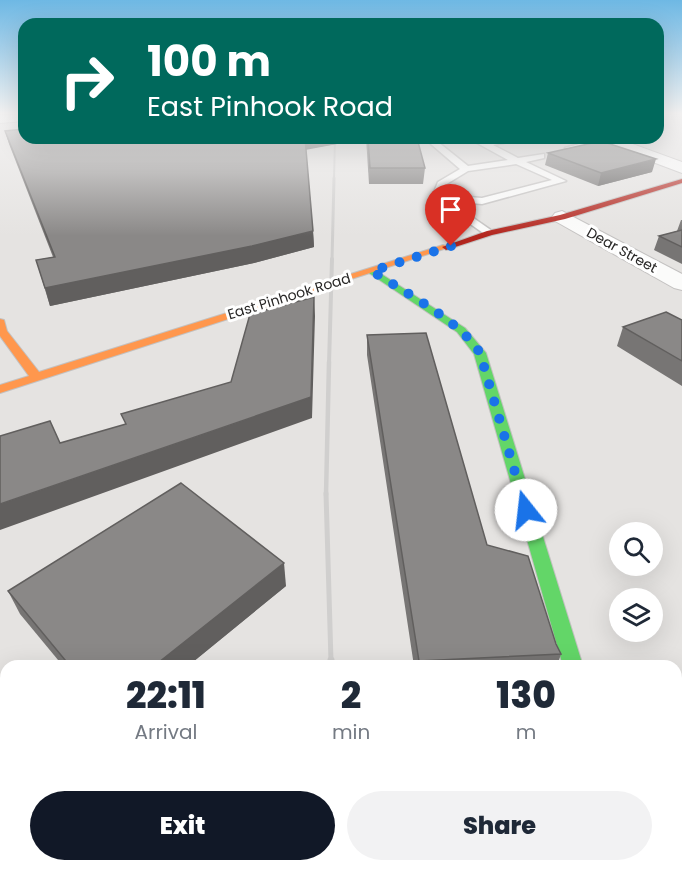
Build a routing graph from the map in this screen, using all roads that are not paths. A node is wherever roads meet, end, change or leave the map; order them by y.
1 (448, 155) edge
2 (505, 155) edge
3 (646, 155) edge
4 (541, 156) dead end
5 (517, 161) junction
6 (682, 168) edge
7 (466, 169) junction
8 (682, 181) edge
9 (437, 197) junction
10 (562, 217) junction
11 (490, 233) junction
12 (372, 271) junction
13 (682, 283) edge
14 (0, 322) edge
15 (36, 377) junction
16 (0, 389) edge
17 (571, 660) edge

1 - 7 lane
2 - 5 lane
3 - 6 street
4 - 5 lane
5 - 7 lane
5 - 9 lane
7 - 9 lane
8 - 10 main road, East Pinhook Road
9 - 11 lane
10 - 11 main road, East Pinhook Road
10 - 13 street, Dear Street
11 - 12 main road, East Pinhook Road
12 - 15 main road, East Pinhook Road
12 - 17 main road
14 - 15 main road
15 - 16 main road, East Pinhook Road

